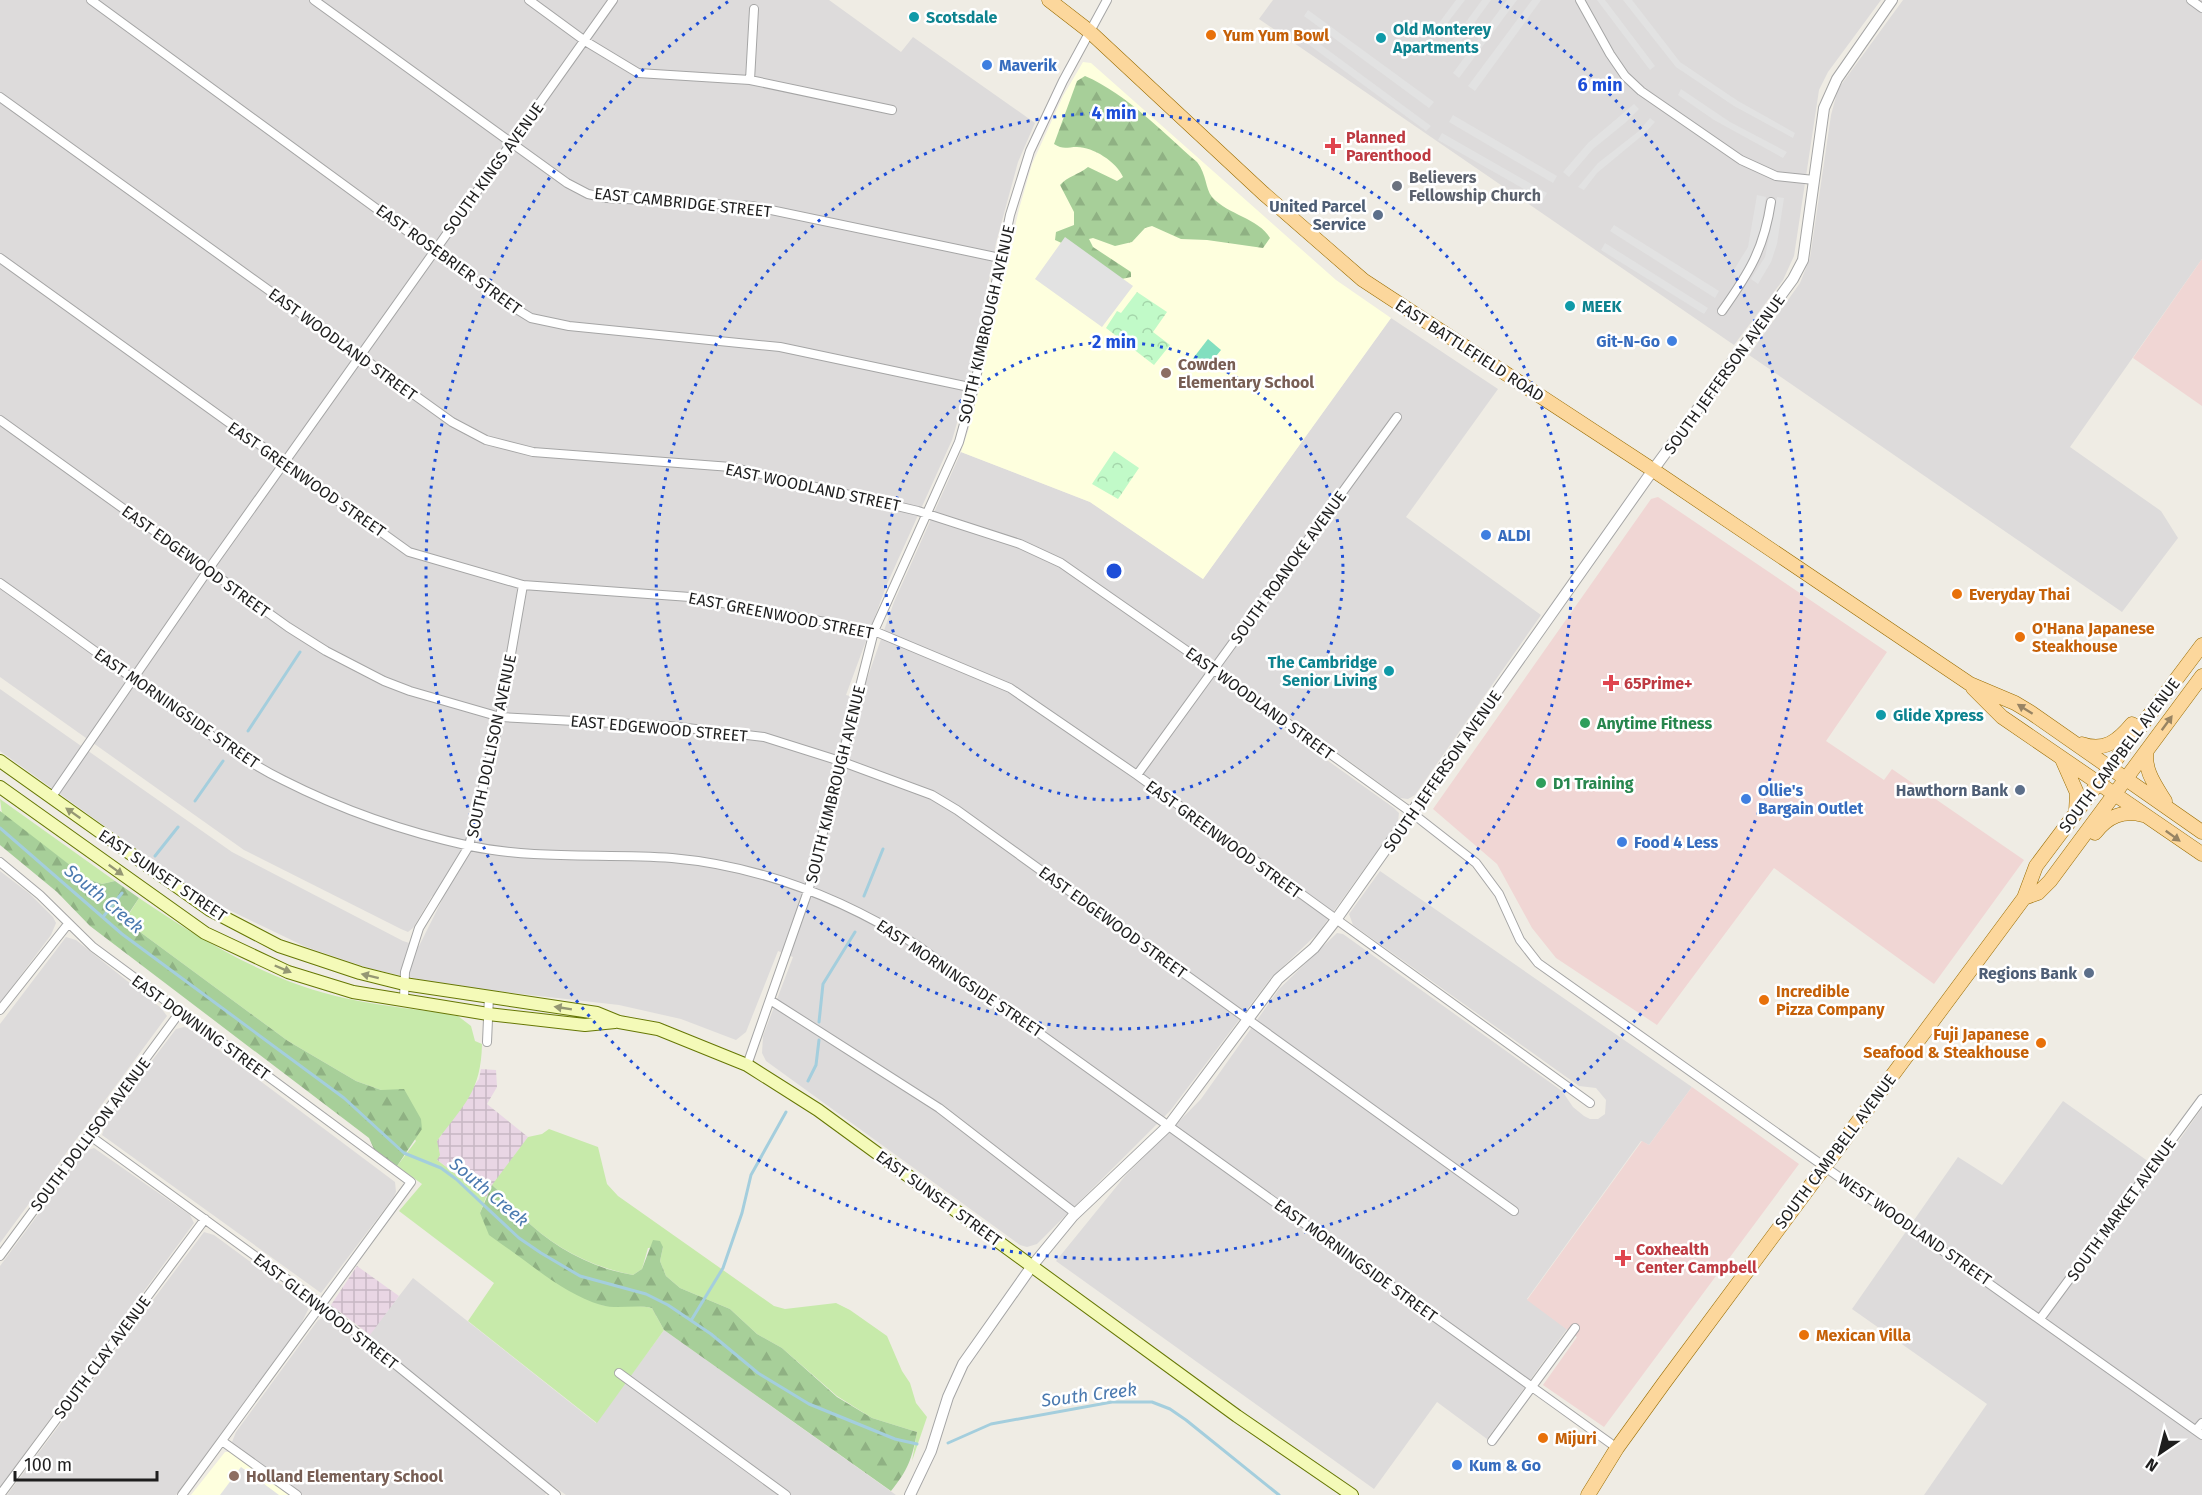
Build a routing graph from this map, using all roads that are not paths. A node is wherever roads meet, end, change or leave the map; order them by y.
1 (91, 0) edge
2 (314, 0) edge
3 (529, 0) edge
4 (613, 0) edge
5 (1049, 0) edge
6 (1107, 0) edge
7 (1580, 0) edge
8 (2190, 0) edge
9 (1888, 1) edge
10 (2202, 8) edge
11 (754, 9) dead end
12 (1089, 31) junction
13 (585, 41) junction
14 (750, 80) junction
15 (0, 97) edge
16 (892, 110) dead end
17 (512, 142) junction
18 (1814, 180) junction
19 (1771, 202) dead end
20 (434, 248) junction
21 (0, 258) edge
22 (1000, 258) junction
23 (1722, 311) dead end
24 (359, 355) junction
25 (974, 388) junction
26 (1397, 417) dead end
27 (0, 420) edge
28 (283, 463) junction
29 (1653, 470) junction
30 (926, 512) junction
31 (207, 570) junction
32 (0, 583) edge
33 (524, 585) junction
34 (874, 631) junction
35 (2202, 645) edge
36 (1213, 669) junction
37 (2182, 671) junction
38 (2202, 676) edge
39 (133, 679) junction
40 (1970, 684) junction
41 (500, 717) junction
42 (2073, 741) junction
43 (2147, 750) junction
44 (2061, 757) junction
45 (0, 761) edge
46 (840, 761) junction
47 (2110, 766) junction
48 (1137, 775) junction
49 (2126, 777) junction
50 (2099, 783) junction
51 (0, 787) edge
52 (2114, 794) junction
53 (51, 798) junction
54 (2169, 808) junction
55 (1412, 813) junction
56 (2075, 814) junction
57 (2145, 816) junction
58 (2202, 832) edge
59 (470, 846) junction
60 (2202, 854) edge
61 (0, 862) edge
62 (2056, 873) junction
63 (809, 888) junction
64 (2024, 898) junction
65 (1335, 921) junction
66 (68, 924) junction
67 (1538, 963) joint
68 (404, 984) junction
69 (489, 996) junction
70 (404, 999) junction
71 (770, 999) junction
72 (0, 1010) edge
73 (180, 1012) junction
74 (488, 1014) junction
75 (1248, 1019) junction
76 (619, 1022) junction
77 (487, 1042) dead end
78 (747, 1065) junction
79 (2202, 1099) edge
80 (1590, 1103) dead end
81 (1169, 1125) junction
82 (89, 1136) junction
83 (1824, 1165) junction
84 (1514, 1211) dead end
85 (1075, 1214) junction
86 (205, 1219) junction
87 (0, 1256) edge
88 (1032, 1266) junction
89 (321, 1304) junction
90 (2040, 1319) junction
91 (1575, 1328) dead end
92 (619, 1373) dead end
93 (1532, 1387) junction
94 (2202, 1423) edge
95 (2199, 1432) edge
96 (222, 1441) junction
97 (1492, 1441) dead end
98 (1617, 1448) junction
99 (0, 1495) edge
100 (182, 1495) edge
101 (297, 1495) edge
102 (556, 1495) edge
103 (786, 1495) edge
104 (910, 1495) edge
105 (1352, 1495) edge
106 (1588, 1495) edge

1 - 20 street, EAST ROSEBRIER STREET
2 - 17 street, EAST CAMBRIDGE STREET
3 - 13 street
4 - 13 street, SOUTH KINGS AVENUE
5 - 12 main road, EAST BATTLEFIELD ROAD
6 - 12 street, SOUTH KIMBROUGH AVENUE
7 - 18 street
8 - 10 street
9 - 18 street, SOUTH JEFFERSON AVENUE
11 - 14 street
12 - 22 street, SOUTH KIMBROUGH AVENUE
12 - 29 main road, EAST BATTLEFIELD ROAD
13 - 14 street
13 - 17 street, SOUTH KINGS AVENUE
14 - 16 street
15 - 24 street, EAST WOODLAND STREET
17 - 20 street, SOUTH KINGS AVENUE
17 - 22 street, EAST CAMBRIDGE STREET
18 - 29 street, SOUTH JEFFERSON AVENUE
19 - 23 street
20 - 24 street, SOUTH KINGS AVENUE
20 - 25 street, EAST ROSEBRIER STREET
21 - 28 street, EAST GREENWOOD STREET
22 - 25 street, SOUTH KIMBROUGH AVENUE
24 - 28 street, SOUTH KINGS AVENUE
24 - 30 street, EAST WOODLAND STREET
25 - 30 street, SOUTH KIMBROUGH AVENUE
26 - 36 street, SOUTH ROANOKE AVENUE
27 - 31 street, EAST EDGEWOOD STREET
28 - 31 street, SOUTH KINGS AVENUE
28 - 33 street, EAST GREENWOOD STREET
29 - 40 main road, EAST BATTLEFIELD ROAD
29 - 55 street, SOUTH JEFFERSON AVENUE
30 - 34 street, SOUTH KIMBROUGH AVENUE
30 - 36 street, EAST WOODLAND STREET
31 - 39 street, SOUTH KINGS AVENUE
31 - 41 street, EAST EDGEWOOD STREET
32 - 39 street, EAST MORNINGSIDE STREET
33 - 34 street, EAST GREENWOOD STREET
33 - 41 street, SOUTH DOLLISON AVENUE
34 - 46 street, SOUTH KIMBROUGH AVENUE
34 - 48 street, EAST GREENWOOD STREET
35 - 37 main road, SOUTH CAMPBELL AVENUE
36 - 48 street, SOUTH ROANOKE AVENUE
36 - 55 street, EAST WOODLAND STREET
37 - 42 main road
37 - 47 main road, SOUTH CAMPBELL AVENUE
43 -> 38 main road, SOUTH CAMPBELL AVENUE
39 - 53 street, SOUTH KINGS AVENUE
39 - 59 street, EAST MORNINGSIDE STREET
42 -> 40 main road
40 - 44 main road
41 - 46 street, EAST EDGEWOOD STREET
41 - 59 street, SOUTH DOLLISON AVENUE
42 - 47 main road
43 - 49 main road, SOUTH CAMPBELL AVENUE
43 - 54 main road
44 - 50 main road
44 - 56 main road
45 - 53 main road, EAST SUNSET STREET
46 - 63 street, SOUTH KIMBROUGH AVENUE
46 - 75 street, EAST EDGEWOOD STREET
47 - 49 main road
47 - 50 main road, SOUTH CAMPBELL AVENUE
48 - 65 street, EAST GREENWOOD STREET
49 - 52 main road, SOUTH CAMPBELL AVENUE
49 - 54 main road
50 - 52 main road
50 - 56 main road, SOUTH CAMPBELL AVENUE
51 -> 70 main road, EAST SUNSET STREET
52 - 57 main road
52 - 62 main road, SOUTH CAMPBELL AVENUE
68 -> 53 main road, EAST SUNSET STREET
54 - 58 main road
55 - 65 street, SOUTH JEFFERSON AVENUE
55 - 67 street, EAST WOODLAND STREET
56 - 64 main road, SOUTH CAMPBELL AVENUE
57 -> 60 main road
57 - 62 main road
59 - 63 street, EAST MORNINGSIDE STREET
59 - 68 street, SOUTH DOLLISON AVENUE
61 - 66 street, EAST DOWNING STREET
62 - 64 main road, SOUTH CAMPBELL AVENUE
63 - 71 street, SOUTH KIMBROUGH AVENUE
63 - 81 street, EAST MORNINGSIDE STREET
64 - 83 main road, SOUTH CAMPBELL AVENUE
65 - 75 street, SOUTH JEFFERSON AVENUE
65 - 80 street, EAST GREENWOOD STREET
66 - 72 street
66 - 73 street, EAST DOWNING STREET
67 - 83 street, WEST WOODLAND STREET
68 - 69 main road, EAST SUNSET STREET
68 - 70 street, SOUTH DOLLISON AVENUE
69 - 74 street
76 -> 69 main road, EAST SUNSET STREET
70 - 74 main road, EAST SUNSET STREET
71 - 78 street, SOUTH KIMBROUGH AVENUE
71 - 85 street
73 - 82 street, SOUTH DOLLISON AVENUE
73 - 89 street, EAST DOWNING STREET
74 - 76 main road, EAST SUNSET STREET
74 - 77 street
75 - 81 street, SOUTH JEFFERSON AVENUE
75 - 84 street, EAST EDGEWOOD STREET
76 - 78 main road, EAST SUNSET STREET
78 - 88 main road, EAST SUNSET STREET
79 - 90 street, SOUTH MARKET AVENUE
81 - 85 street, SOUTH JEFFERSON AVENUE
81 - 93 street, EAST MORNINGSIDE STREET
82 - 86 street, EAST GLENWOOD STREET
82 - 87 street, SOUTH DOLLISON AVENUE
83 - 90 street, WEST WOODLAND STREET
83 - 98 main road, SOUTH CAMPBELL AVENUE
85 - 88 street, SOUTH JEFFERSON AVENUE
86 - 89 street, EAST GLENWOOD STREET
86 - 99 street, SOUTH CLAY AVENUE
88 - 104 street, SOUTH JEFFERSON AVENUE
88 - 105 main road, EAST SUNSET STREET
89 - 96 street
89 - 102 street, EAST GLENWOOD STREET
90 - 95 street, WEST WOODLAND STREET
91 - 93 street
92 - 103 street
93 - 97 street
93 - 98 street, EAST MORNINGSIDE STREET
94 - 95 street
96 - 100 street
96 - 101 street
98 - 106 main road, SOUTH CAMPBELL AVENUE

